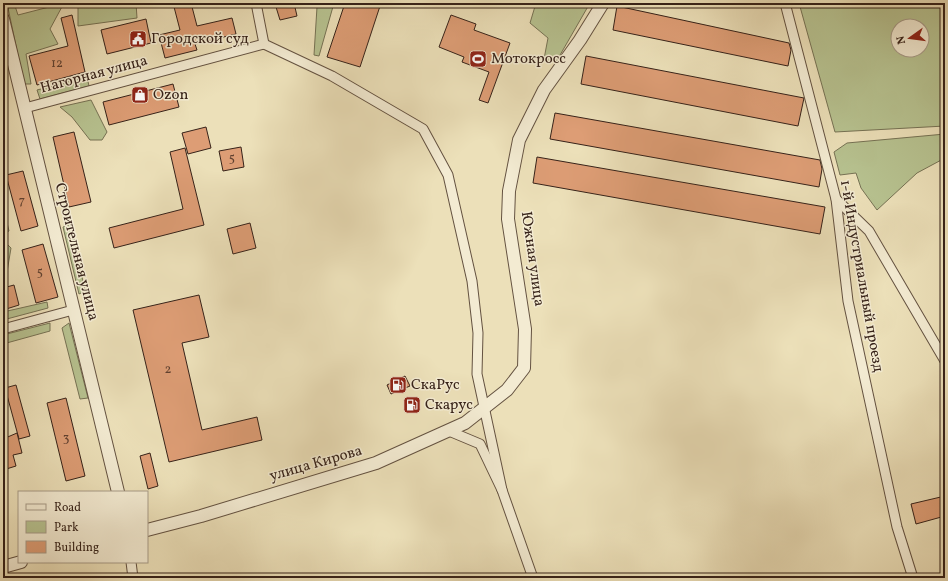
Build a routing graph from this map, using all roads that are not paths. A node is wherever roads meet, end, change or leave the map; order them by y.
1 (256, 3) edge
2 (603, 3) edge
3 (785, 3) edge
4 (3, 20) edge
5 (264, 44) junction
6 (24, 108) junction
7 (836, 199) junction
8 (73, 310) junction
9 (3, 329) edge
10 (945, 361) edge
11 (484, 407) junction
12 (449, 431) junction
13 (502, 490) junction
14 (118, 491) edge
15 (148, 530) edge
16 (18, 563) edge
17 (131, 563) edge
18 (3, 567) edge
19 (133, 578) edge
20 (533, 578) edge
21 (913, 578) edge

1 - 5 street
2 - 11 street, Южная улица
3 - 7 street, 1-й Индустриальный проезд
4 - 6 street, Строительная улица
5 - 6 street, Нагорная улица
5 - 11 street
6 - 8 street, Строительная улица
7 - 10 street
7 - 21 street, 1-й Индустриальный проезд
8 - 9 street
8 - 14 street, Строительная улица
11 - 12 street, улица Кирова
11 - 13 street
12 - 13 street
12 - 15 street, улица Кирова
13 - 20 street
16 - 18 street
17 - 19 street

